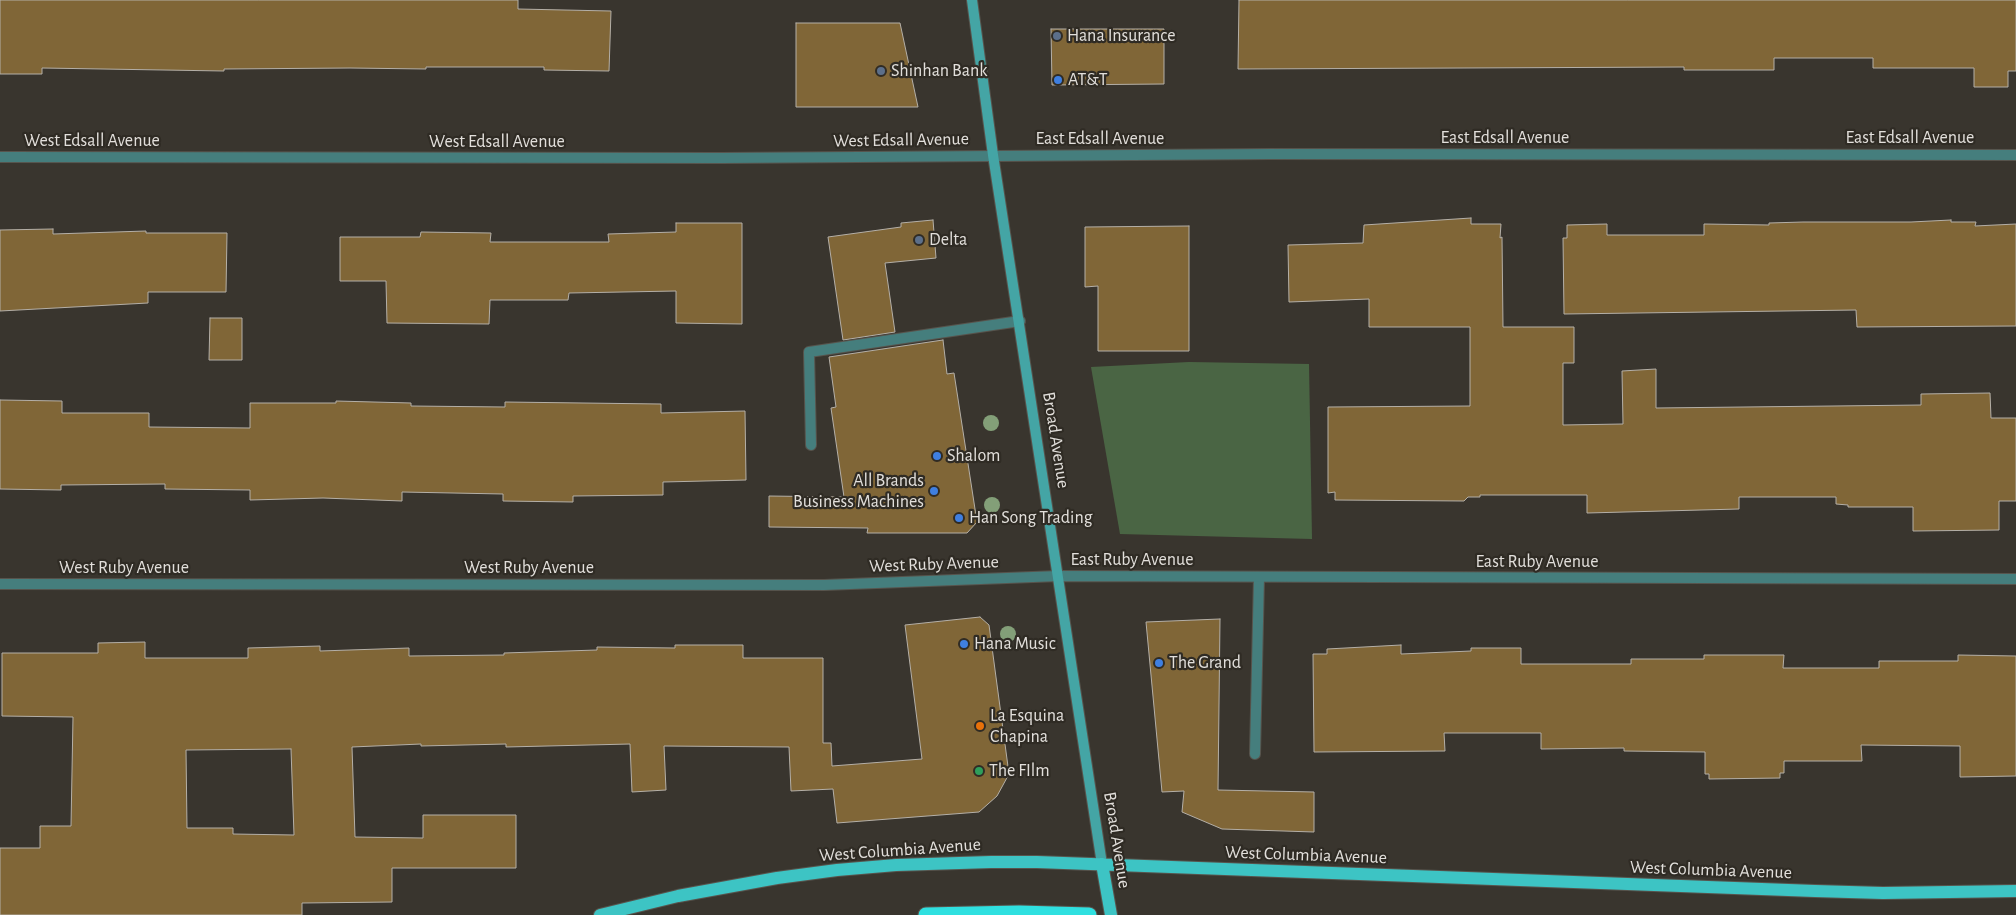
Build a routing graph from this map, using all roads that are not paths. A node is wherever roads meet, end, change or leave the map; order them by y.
1 (972, 0) edge
2 (993, 155) junction
3 (2016, 155) edge
4 (0, 157) edge
5 (1020, 322) junction
6 (811, 445) dead end
7 (1059, 576) junction
8 (1259, 577) junction
9 (2016, 579) edge
10 (0, 584) edge
11 (1255, 754) dead end
12 (1102, 864) junction
13 (2016, 891) edge
14 (600, 915) edge
15 (926, 915) edge
16 (1089, 915) edge
17 (1112, 915) edge

1 - 2 main road, Broad Avenue
2 - 3 street, East Edsall Avenue
2 - 4 street, West Edsall Avenue
2 - 5 main road, Broad Avenue
5 - 6 street
5 - 7 main road, Broad Avenue
7 - 8 street, East Ruby Avenue
7 - 10 street, West Ruby Avenue
7 - 12 main road, Broad Avenue
8 - 9 street, East Ruby Avenue
8 - 11 street
12 - 13 main road, West Columbia Avenue
12 - 14 main road, West Columbia Avenue
12 - 17 main road, Broad Avenue
15 - 16 highway

